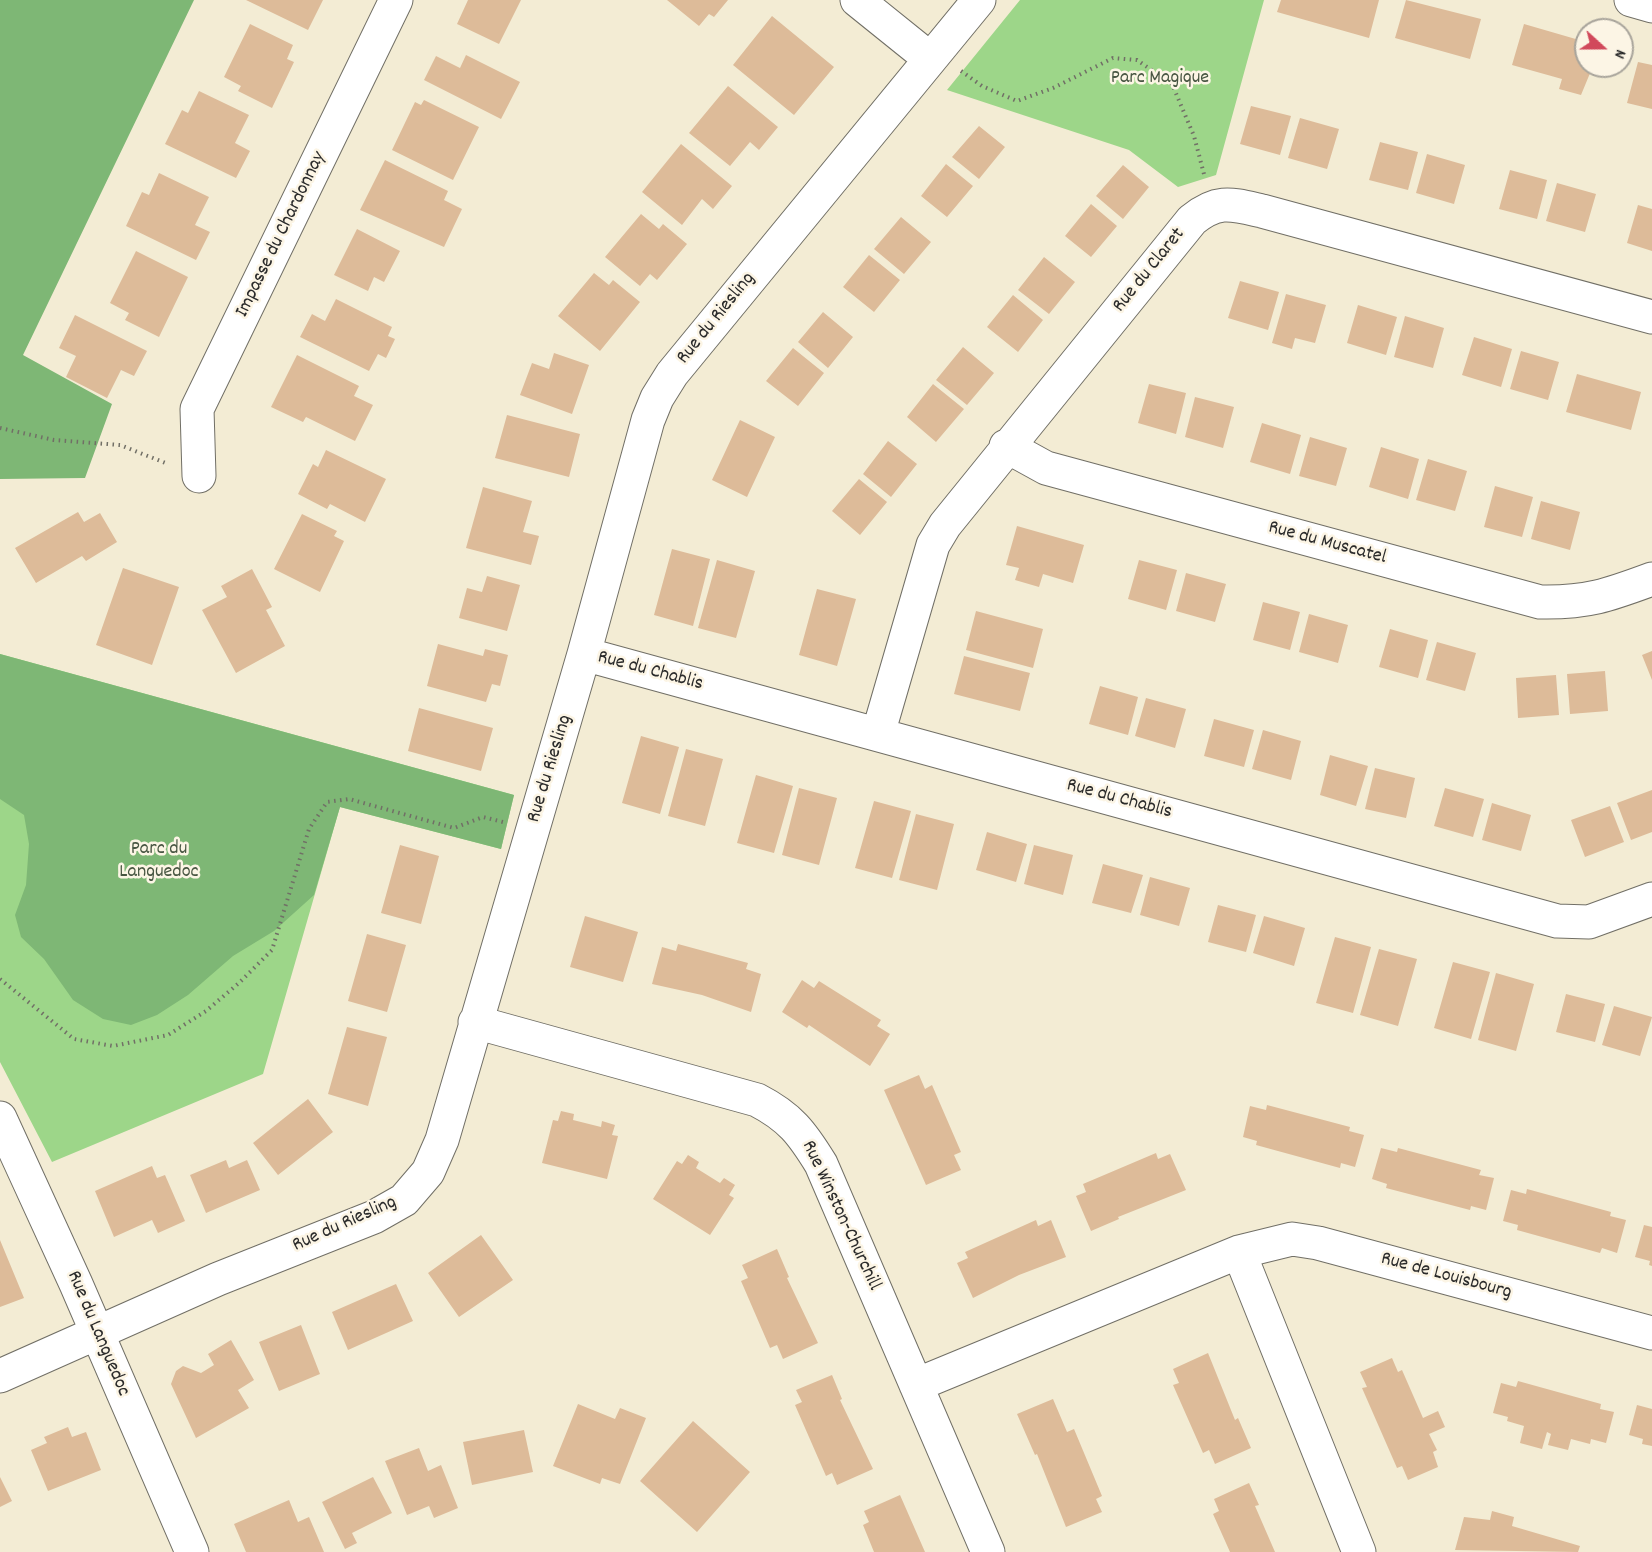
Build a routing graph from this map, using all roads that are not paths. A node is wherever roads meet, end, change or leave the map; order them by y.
1 (396, 0) edge
2 (857, 0) edge
3 (979, 0) edge
4 (1631, 0) edge
5 (1652, 6) edge
6 (929, 58) junction
7 (1652, 317) edge
8 (1006, 446) junction
9 (199, 476) road end
10 (1652, 579) edge
11 (584, 654) junction
12 (878, 734) junction
13 (1652, 899) edge
14 (475, 1022) junction
15 (0, 1118) edge
16 (1239, 1252) junction
17 (1652, 1333) edge
18 (97, 1334) junction
19 (0, 1376) edge
20 (916, 1385) junction
21 (192, 1552) edge
22 (988, 1552) edge
23 (1359, 1552) edge

1 - 9 street, Impasse du Chardonnay
2 - 6 street
3 - 6 street, Rue du Riesling
4 - 5 street
6 - 11 street, Rue du Riesling
7 - 8 street, Rue du Claret
8 - 10 street, Rue du Muscatel
8 - 12 street, Rue du Claret
11 - 12 street, Rue du Chablis
11 - 14 street, Rue du Riesling
12 - 13 street, Rue du Chablis
14 - 18 street, Rue du Riesling
14 - 20 street, Rue Winston-Churchill
15 - 18 street, Rue du Languedoc
16 - 17 street, Rue de Louisbourg
16 - 20 street, Rue de Louisbourg
16 - 23 street
18 - 19 street, Rue du Riesling
18 - 21 street, Rue du Languedoc
20 - 22 street, Rue Winston-Churchill

